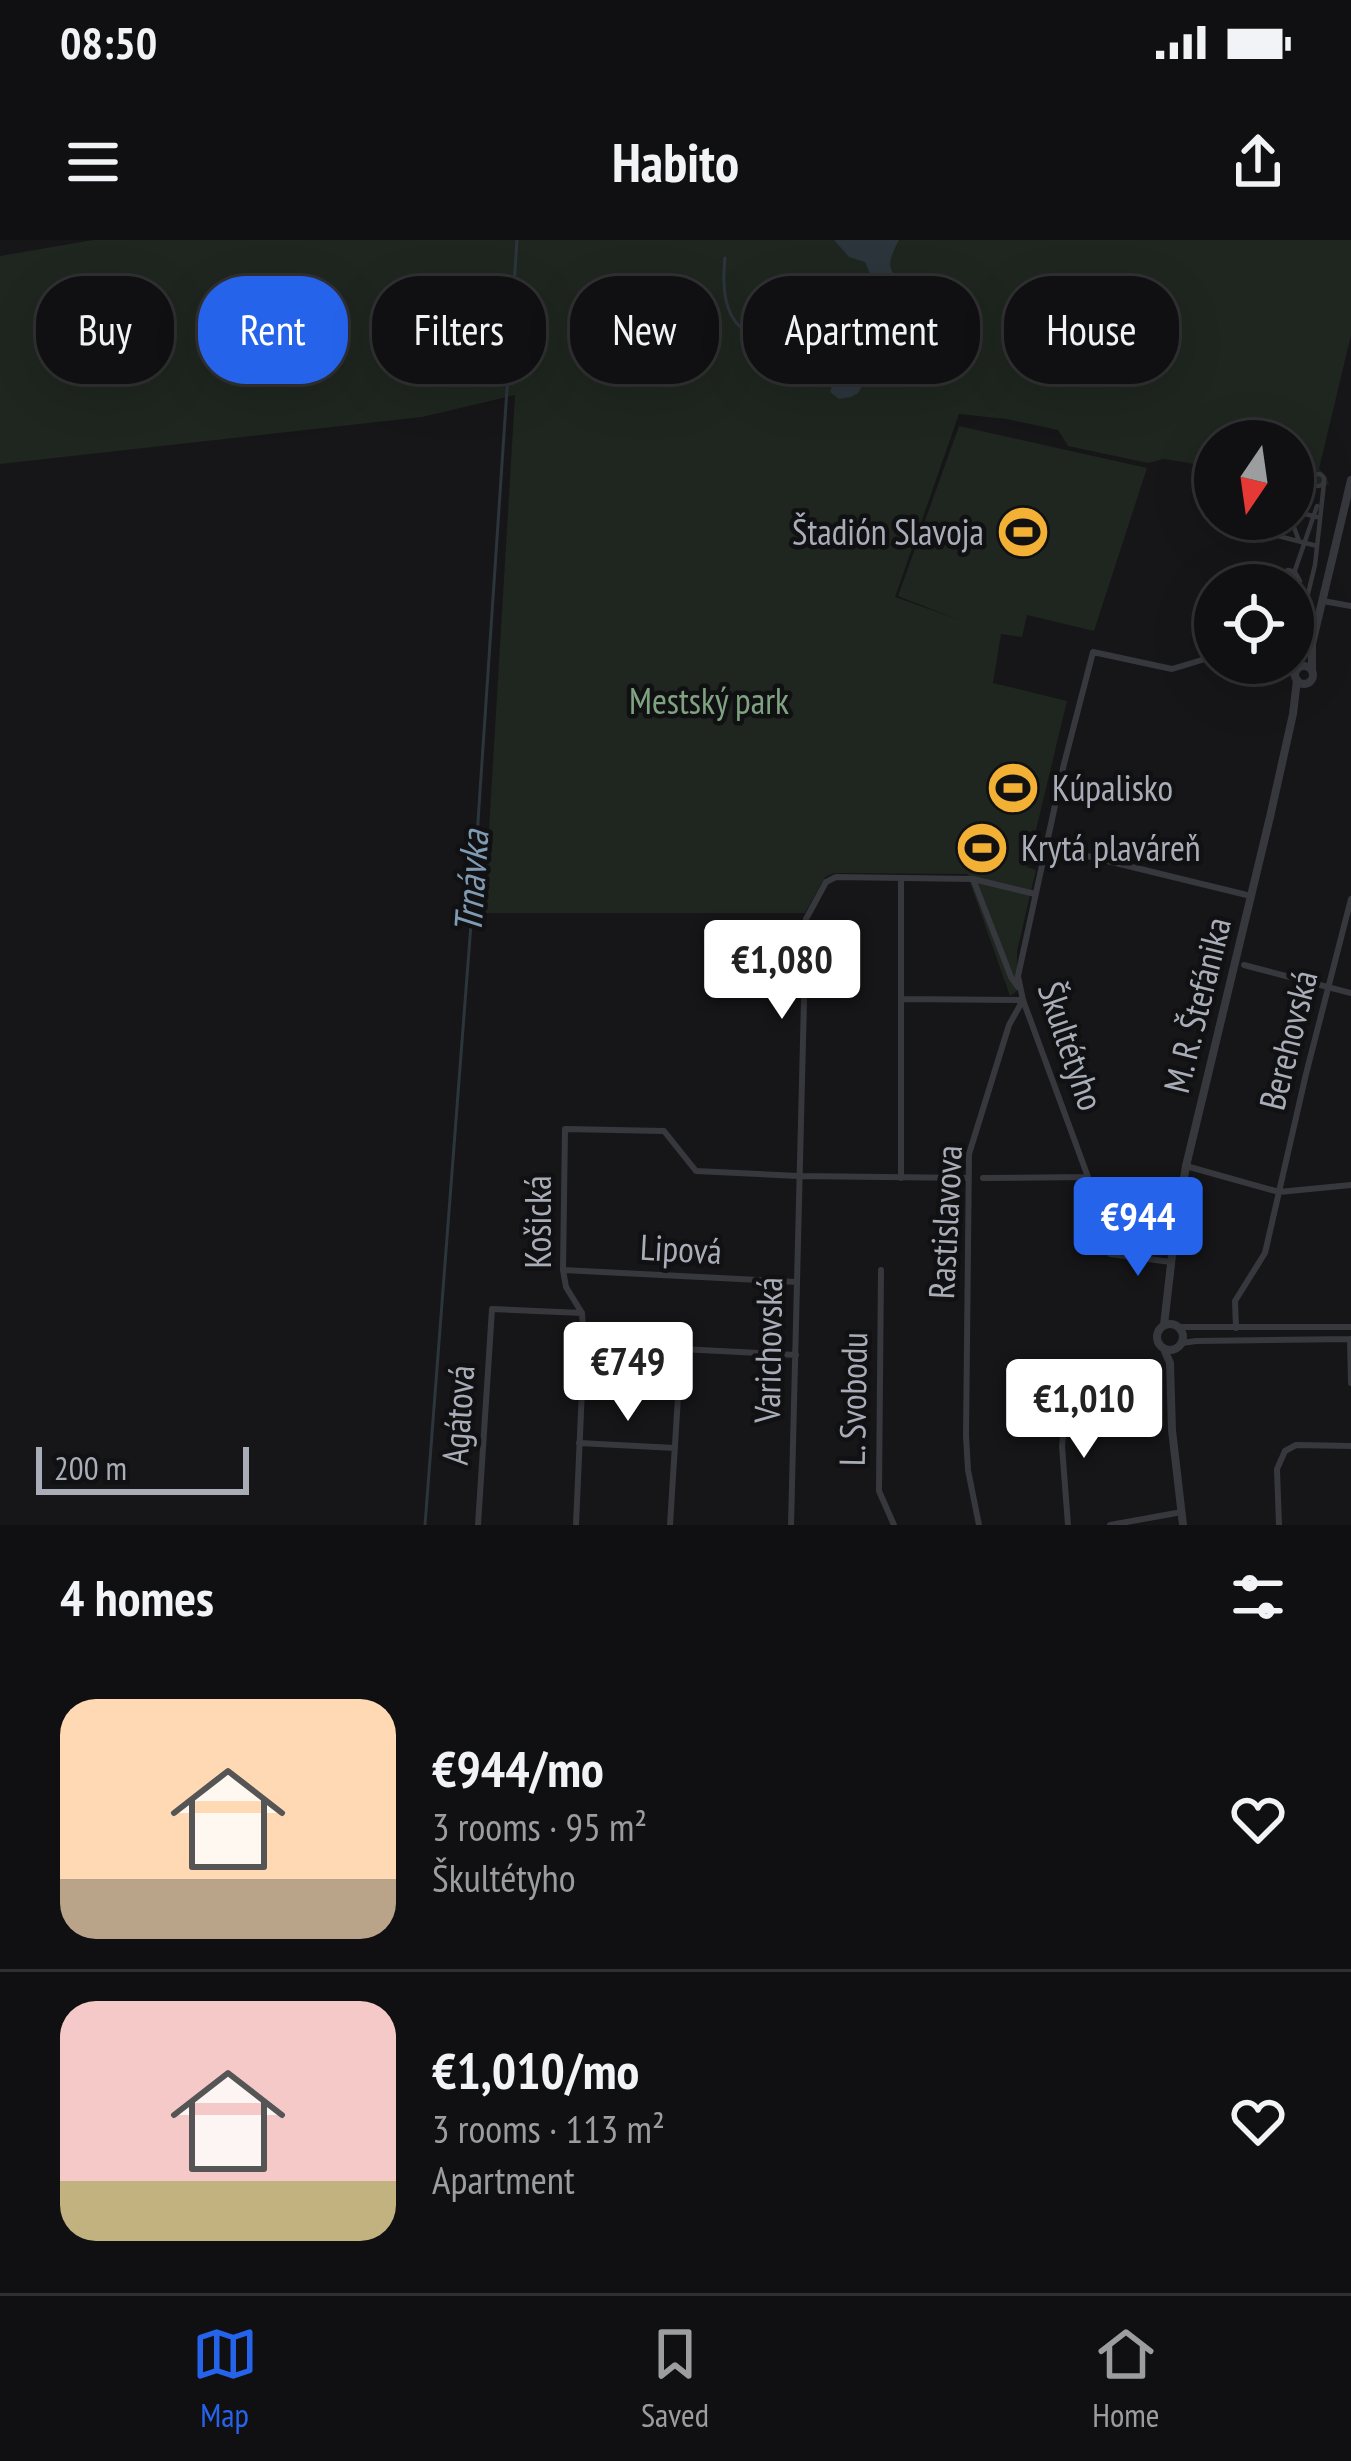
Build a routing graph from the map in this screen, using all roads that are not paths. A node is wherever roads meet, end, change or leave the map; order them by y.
1 (1314, 477) edge
2 (1351, 480) edge
3 (1314, 507) edge
4 (1319, 507) junction
5 (1314, 516) edge
6 (1317, 517) junction
7 (1291, 540) edge
8 (1301, 540) edge
9 (1302, 543) junction
10 (1317, 546) junction
11 (1295, 564) edge
12 (1314, 564) edge
13 (1323, 601) junction
14 (1351, 606) edge
15 (1314, 636) edge
16 (1194, 662) edge
17 (1298, 684) edge
18 (1046, 846) junction
19 (902, 878) junction
20 (973, 880) junction
21 (1035, 894) junction
22 (1251, 896) junction
23 (1351, 899) edge
24 (1244, 965) dead end
25 (1018, 988) junction
26 (1329, 988) junction
27 (1351, 993) edge
28 (901, 999) junction
29 (1023, 1000) junction
30 (1186, 1166) junction
31 (799, 1176) junction
32 (1088, 1177) junction
33 (901, 1178) junction
34 (968, 1178) junction
35 (983, 1178) dead end
36 (1351, 1185) edge
37 (1279, 1192) junction
38 (1171, 1262) junction
39 (562, 1270) junction
40 (881, 1270) dead end
41 (797, 1282) junction
42 (583, 1313) junction
43 (1172, 1325) junction
44 (1322, 1327) junction
45 (1351, 1327) edge
46 (1239, 1328) junction
47 (1322, 1339) junction
48 (1350, 1339) edge
49 (1243, 1340) junction
50 (584, 1344) junction
51 (1179, 1346) junction
52 (682, 1348) junction
53 (1164, 1349) junction
54 (796, 1355) junction
55 (1170, 1363) junction
56 (1351, 1383) edge
57 (1067, 1401) dead end
58 (579, 1443) junction
59 (1351, 1446) edge
60 (675, 1448) junction
61 (1182, 1512) junction
62 (1165, 1516) junction
63 (478, 1525) edge
64 (575, 1525) edge
65 (670, 1525) edge
66 (790, 1525) edge
67 (894, 1525) edge
68 (979, 1525) edge
69 (1068, 1525) edge
70 (1110, 1525) edge
71 (1173, 1525) edge
72 (1184, 1525) edge
73 (1279, 1525) edge

1 - 4 street
2 - 13 street, M. R. Štefánika
3 - 4 street
4 - 6 street
5 - 6 street
6 - 9 street
6 - 10 street
7 - 9 street
8 - 9 street
9 - 10 street
9 - 11 street
10 - 12 street
13 - 14 street
13 - 15 street, M. R. Štefánika
16 - 18 street, Škultétyho
17 - 22 street, M. R. Štefánika
18 - 21 street, Škultétyho
18 - 22 street
19 - 20 street
19 - 28 street
19 - 31 street, Varichovská
20 - 21 street
20 - 25 street
21 - 25 street, Škultétyho
22 - 30 street, M. R. Štefánika
23 - 26 street, Berehovská
24 - 26 street
25 - 29 street, Škultétyho
26 - 27 street
26 - 37 street, Berehovská
28 - 29 street
28 - 33 street
29 - 32 street, Škultétyho
29 - 34 street, Rastislavova
30 - 37 street
30 - 38 street, M. R. Štefánika
31 - 33 street
31 - 39 street, Košická
31 - 41 street, Varichovská
32 - 35 street
32 - 38 street, Škultétyho
33 - 34 street
34 - 68 street, Rastislavova
36 - 37 street
37 - 46 street, Berehovská
38 - 43 street, M. R. Štefánika
39 - 41 street, Lipová
39 - 42 street, Košická
40 - 67 street, L. Svobodu
41 - 54 street, Varichovská
42 - 50 street, Košická
42 - 63 street, Agátová
43 - 46 street
43 - 51 street
43 - 53 street
44 - 45 street
44 - 46 street
44 - 47 street
46 - 49 street, Berehovská
47 - 48 street
47 - 49 street
48 - 56 street
49 - 51 street
50 - 52 street
50 - 58 street, Košická
51 - 53 street
51 - 55 street
52 - 54 street
52 - 60 street
53 - 55 street
54 - 66 street, Varichovská
55 - 61 street
57 - 69 street
58 - 60 street
58 - 64 street, Košická
59 - 73 street
60 - 65 street
61 - 62 street
61 - 72 street
62 - 70 street
62 - 71 street

